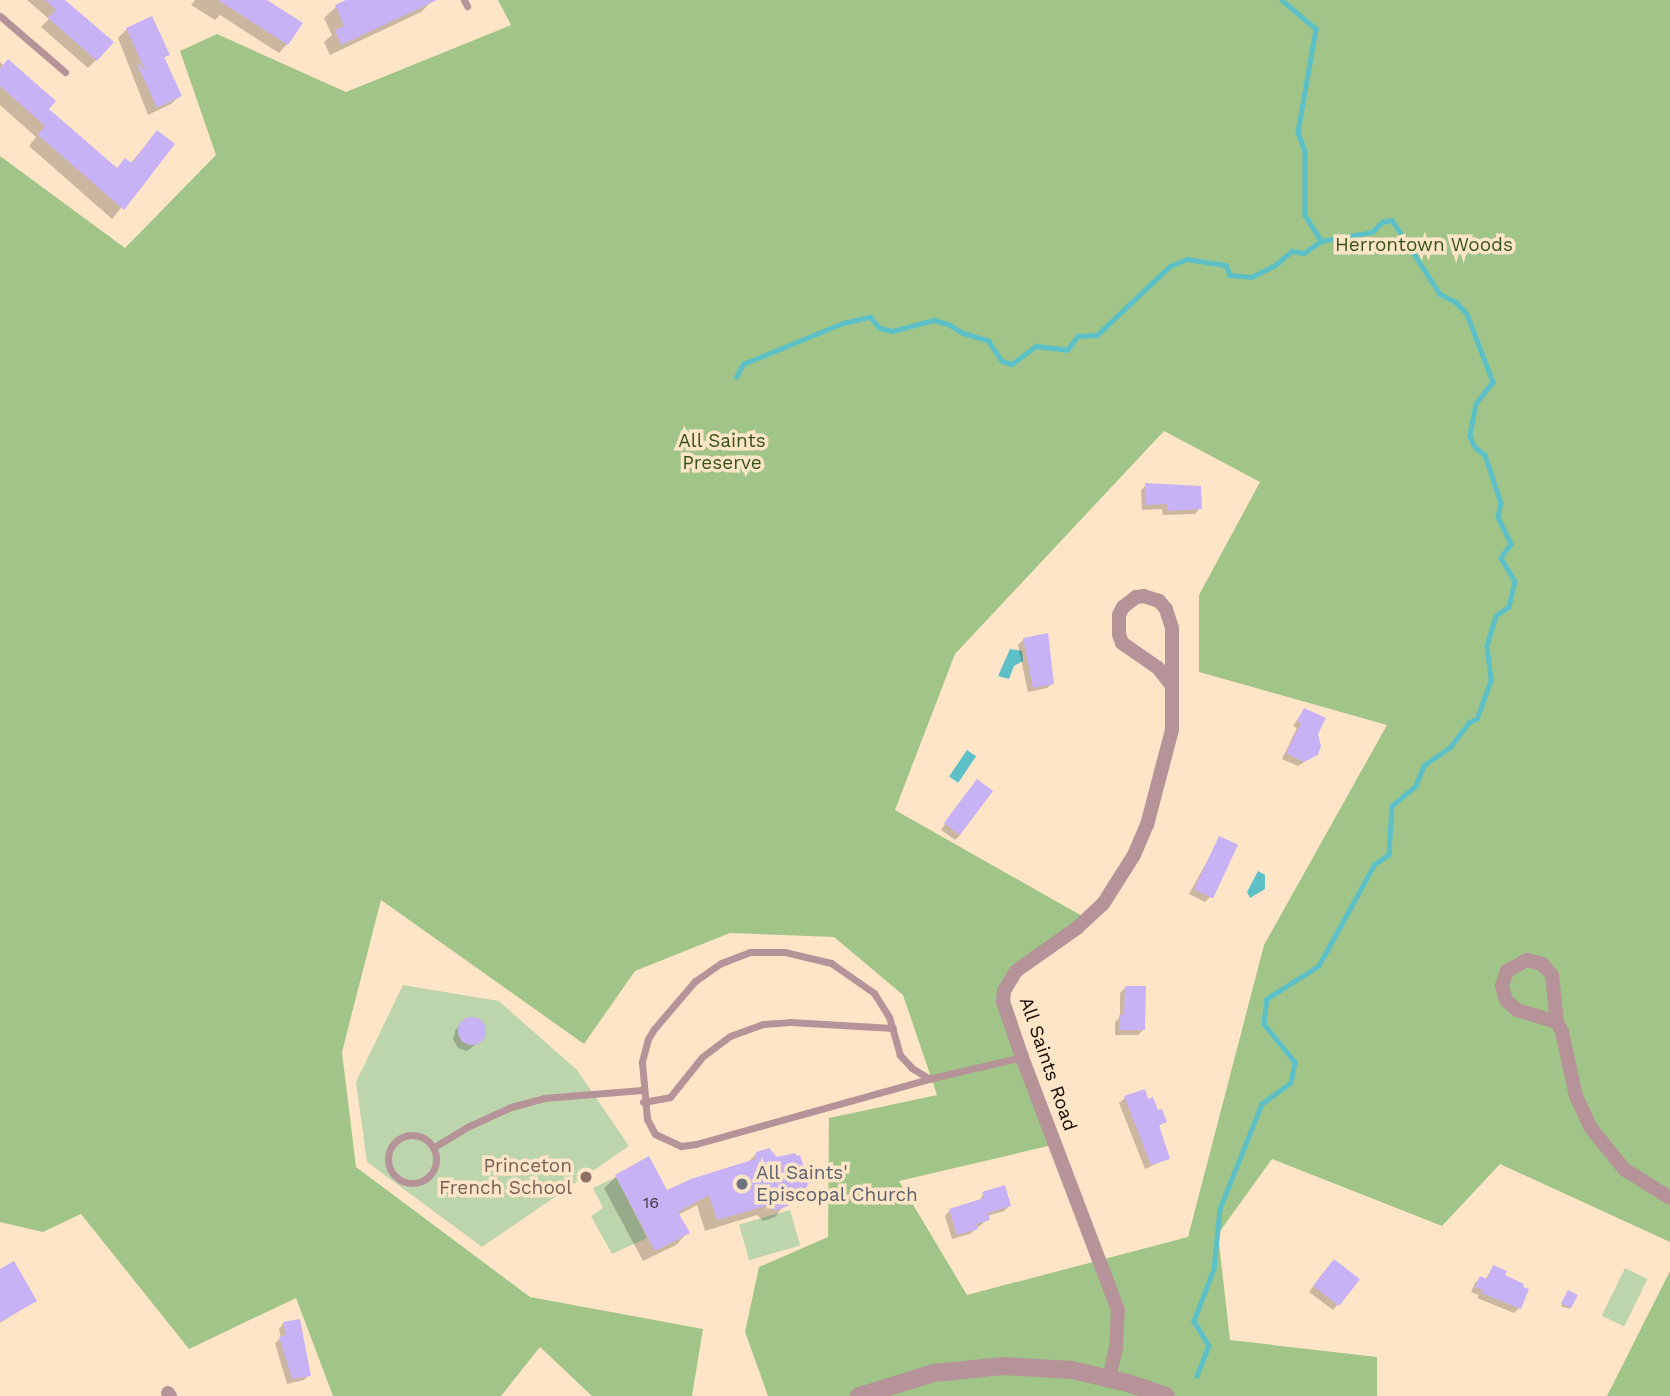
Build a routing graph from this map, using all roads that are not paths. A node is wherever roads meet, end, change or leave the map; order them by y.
1 (0, 16) edge
2 (65, 72) dead end
3 (1172, 686) junction
4 (1557, 1022) junction
5 (893, 1028) junction
6 (1021, 1057) junction
7 (930, 1079) junction
8 (642, 1090) junction
9 (643, 1102) junction
10 (434, 1147) junction
11 (1670, 1198) edge
12 (1109, 1378) junction
13 (859, 1396) edge
14 (1166, 1396) edge

1 - 2 lane
3 - 3 street, All Saints Road
3 - 6 street, All Saints Road
4 - 4 street
4 - 11 street
5 - 7 lane
5 - 8 lane
5 - 9 lane
6 - 7 lane
6 - 12 street, All Saints Road
7 - 9 lane
8 - 9 lane
8 - 10 lane
10 - 10 lane
12 - 13 street
12 - 14 street

